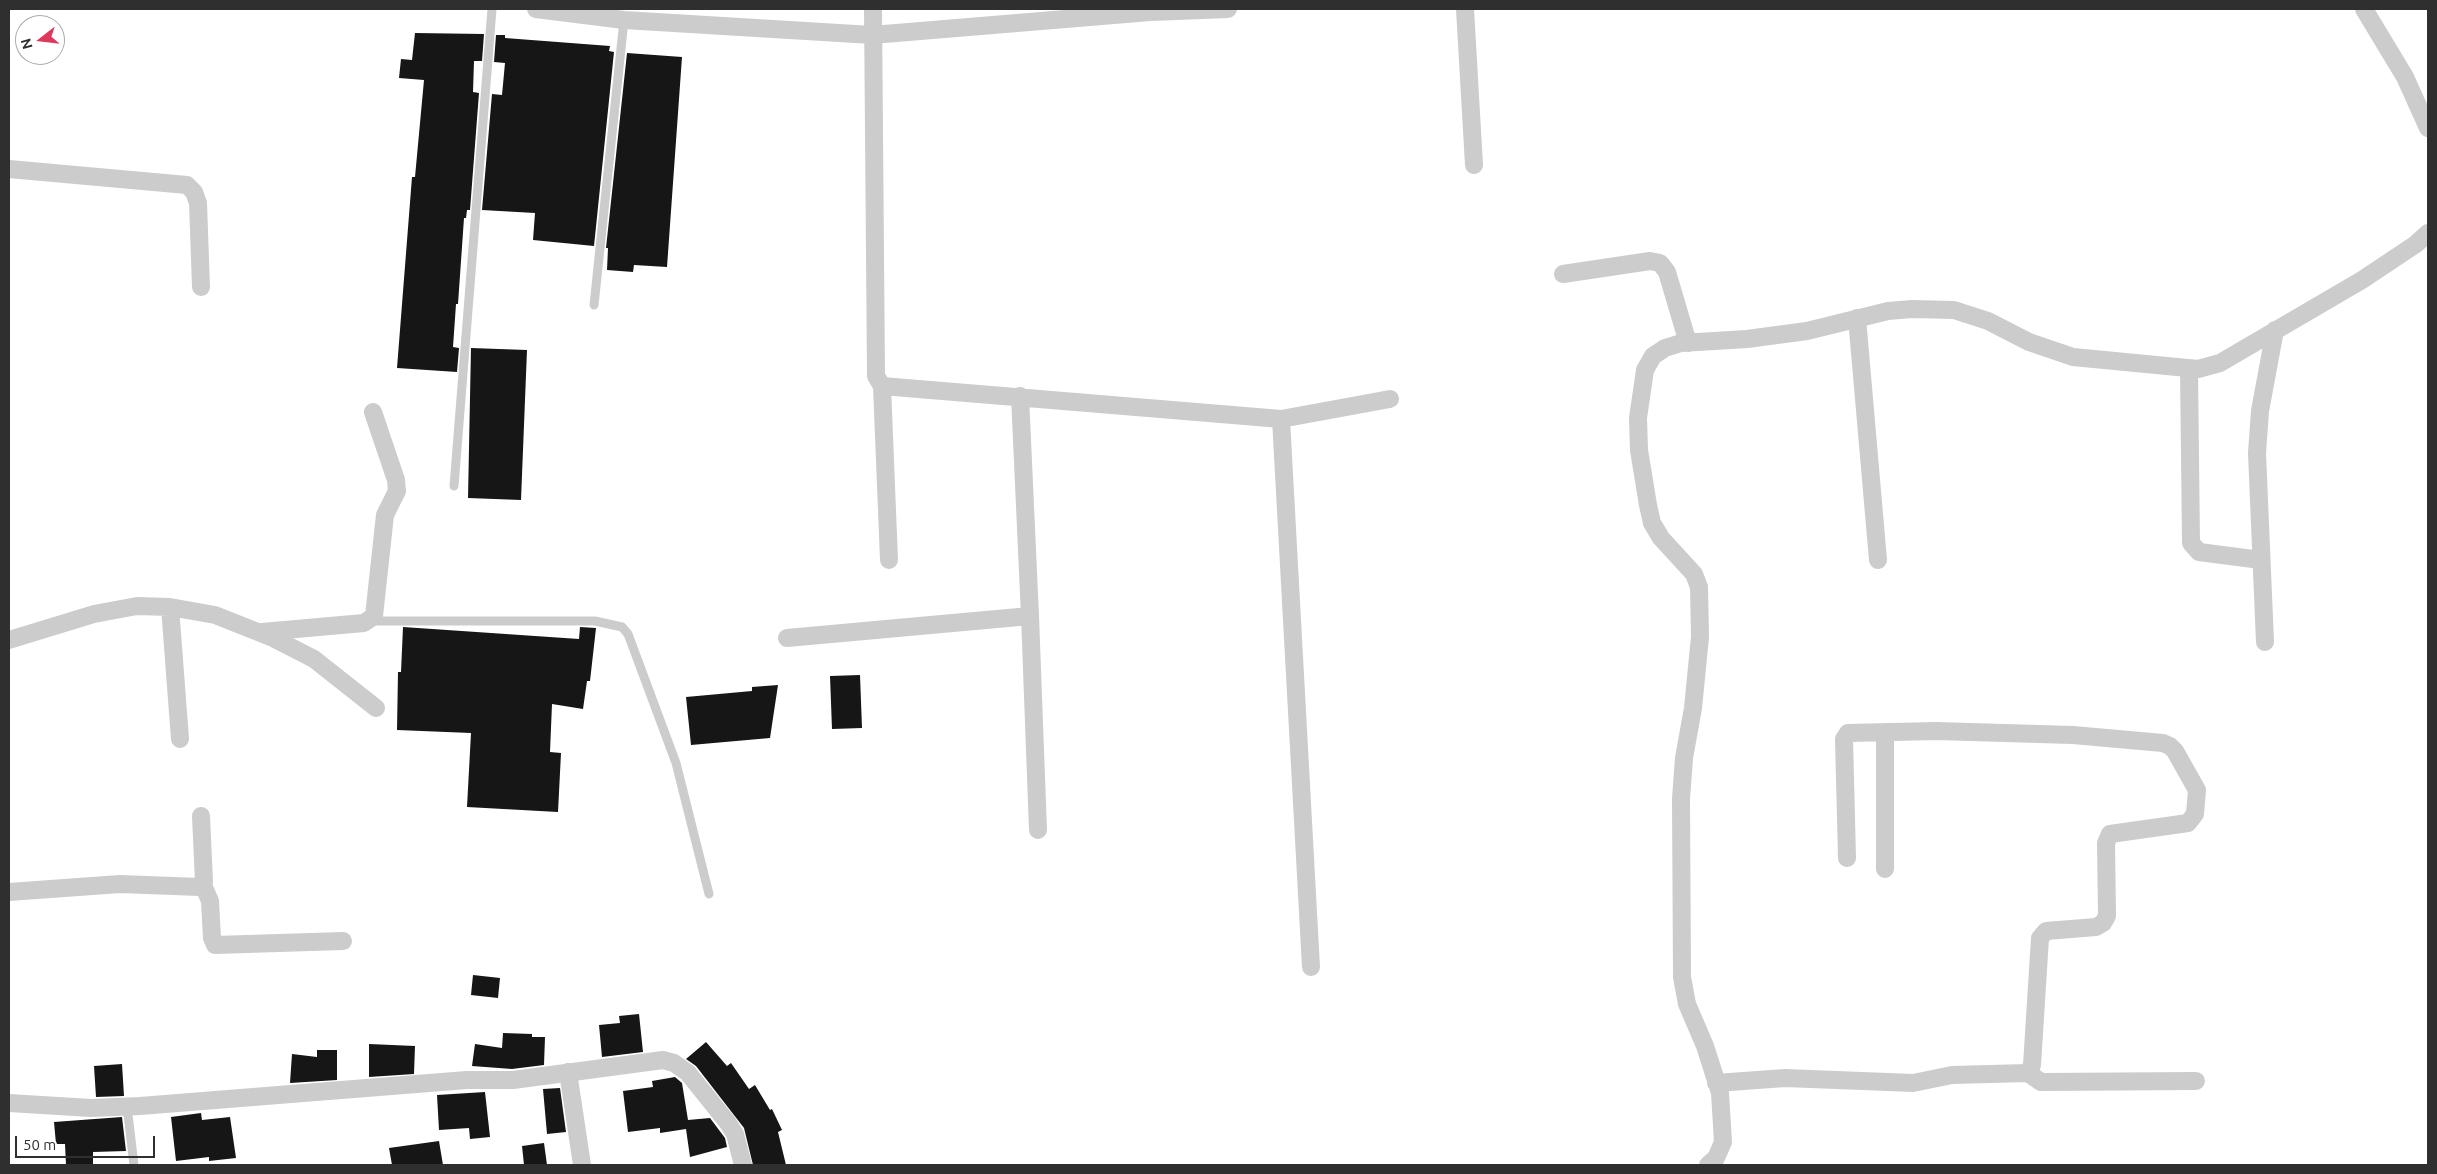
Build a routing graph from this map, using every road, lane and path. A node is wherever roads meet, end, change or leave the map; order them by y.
1 (492, 9) edge
2 (536, 9) edge
3 (873, 9) edge
4 (1228, 9) edge
5 (1465, 9) edge
6 (2364, 9) edge
7 (624, 20) junction
8 (872, 34) junction
9 (2428, 128) edge
10 (1474, 165) dead end
11 (9, 169) edge
12 (2428, 233) edge
13 (1563, 274) dead end
14 (201, 286) dead end
15 (594, 305) dead end
16 (1857, 318) junction
17 (2275, 330) junction
18 (1688, 343) junction
19 (2189, 368) junction
20 (882, 386) junction
21 (1020, 396) junction
22 (1390, 399) dead end
23 (373, 412) dead end
24 (1281, 420) junction
25 (454, 486) dead end
26 (889, 560) dead end
27 (1878, 560) dead end
28 (2261, 560) junction
29 (170, 608) junction
30 (1030, 616) junction
31 (370, 621) junction
32 (260, 633) junction
33 (787, 638) dead end
34 (9, 640) edge
35 (2265, 642) dead end
36 (376, 708) dead end
37 (1885, 732) junction
38 (180, 739) dead end
39 (201, 816) dead end
40 (1038, 830) dead end
41 (1847, 858) dead end
42 (1885, 869) dead end
43 (203, 885) junction
44 (9, 892) edge
45 (709, 894) dead end
46 (343, 941) dead end
47 (1311, 968) dead end
48 (568, 1072) junction
49 (2028, 1073) junction
50 (2196, 1081) dead end
51 (1716, 1082) junction
52 (9, 1103) edge
53 (127, 1106) junction
54 (134, 1165) edge
55 (582, 1165) edge
56 (743, 1165) edge
57 (1708, 1165) edge

1 - 25 lane
2 - 7 street
3 - 8 street
4 - 8 street
5 - 10 street
6 - 9 street
7 - 8 street
7 - 15 lane
8 - 20 street
11 - 14 street
12 - 17 street
13 - 18 street
16 - 18 street
16 - 19 street
16 - 27 street
17 - 19 street
17 - 28 street
18 - 51 street
19 - 28 street
20 - 21 street
20 - 26 street
21 - 24 street
21 - 30 street
22 - 24 street
23 - 31 street
24 - 47 street
28 - 35 street
29 - 32 street
29 - 34 street
29 - 38 street
30 - 33 street
30 - 40 street
31 - 32 street
31 - 45 lane
32 - 36 street
37 - 41 street
37 - 42 street
37 - 49 street
39 - 43 street
43 - 44 street
43 - 46 street
48 - 53 street
48 - 55 street
48 - 56 street
49 - 50 street
49 - 51 street
51 - 57 street
52 - 53 street
53 - 54 lane

